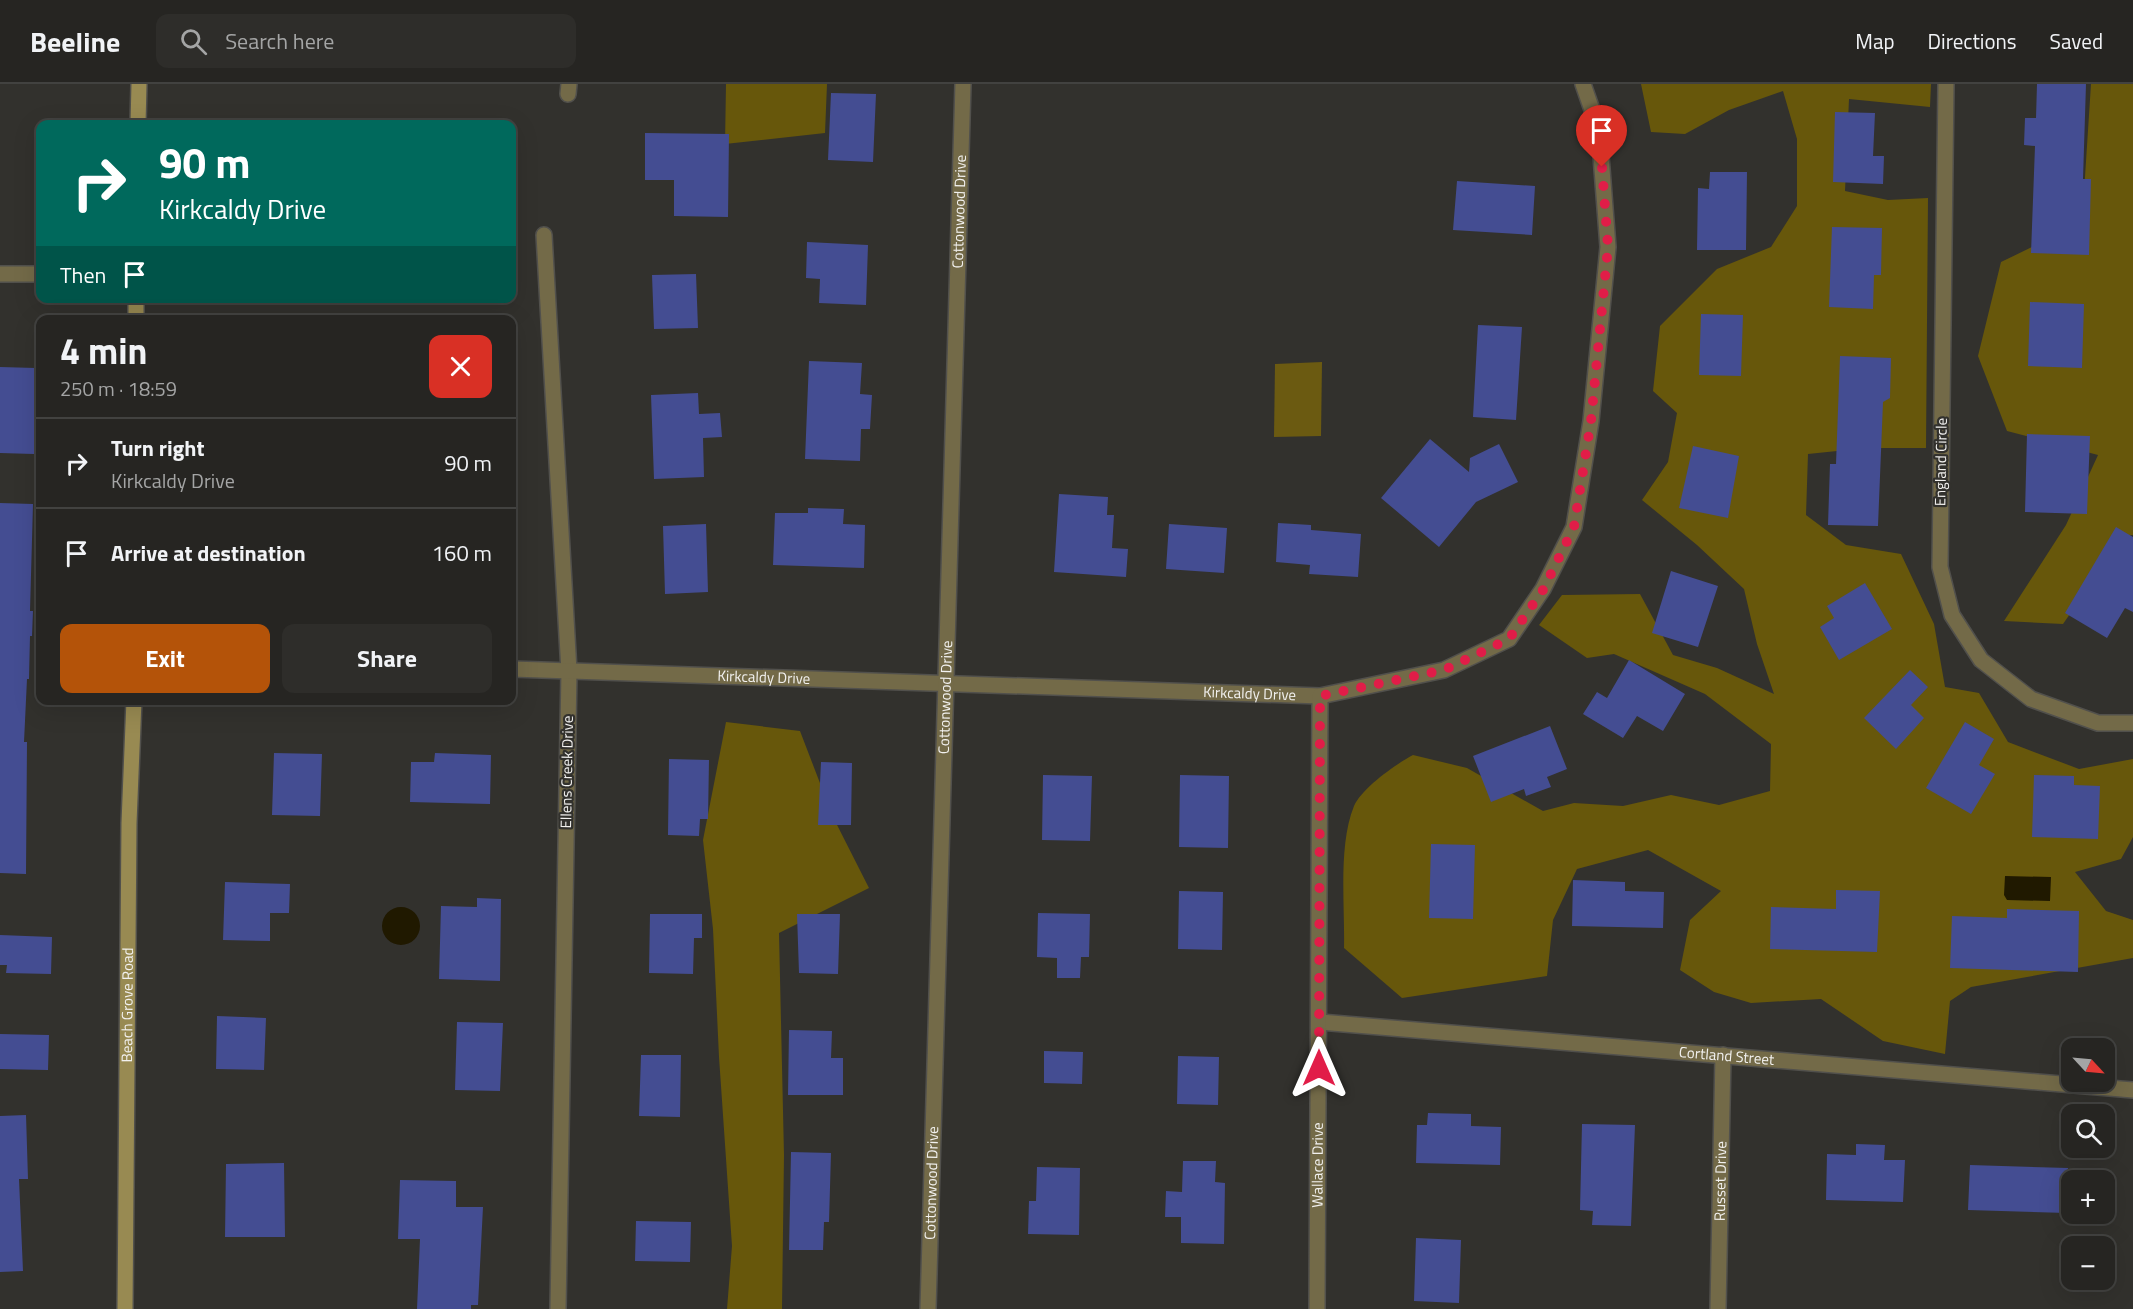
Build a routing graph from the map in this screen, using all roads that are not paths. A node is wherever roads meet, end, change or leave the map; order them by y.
1 (139, 84) edge
2 (963, 84) edge
3 (1583, 84) edge
4 (1946, 84) edge
5 (138, 120) edge
6 (544, 235) dead end
7 (0, 274) edge
8 (36, 274) edge
9 (516, 669) edge
10 (569, 671) junction
11 (944, 684) junction
12 (1320, 696) junction
13 (134, 705) edge
14 (2133, 723) edge
15 (1320, 1022) junction
16 (1723, 1055) junction
17 (2133, 1090) edge
18 (125, 1309) edge
19 (558, 1309) edge
20 (928, 1309) edge
21 (1317, 1309) edge
22 (1718, 1309) edge

1 - 5 street
2 - 11 street, Cottonwood Drive
3 - 12 street, Kirkcaldy Drive
4 - 14 street, England Circle
6 - 10 street, Ellens Creek Drive
7 - 8 street
9 - 10 street, Kirkcaldy Drive
10 - 11 street, Kirkcaldy Drive
10 - 19 street, Ellens Creek Drive
11 - 12 street, Kirkcaldy Drive
11 - 20 street, Cottonwood Drive
12 - 15 street, Wallace Drive
13 - 18 street, Beach Grove Road
15 - 16 street, Cortland Street
15 - 21 street, Wallace Drive
16 - 17 street, Cortland Street
16 - 22 street, Russet Drive

